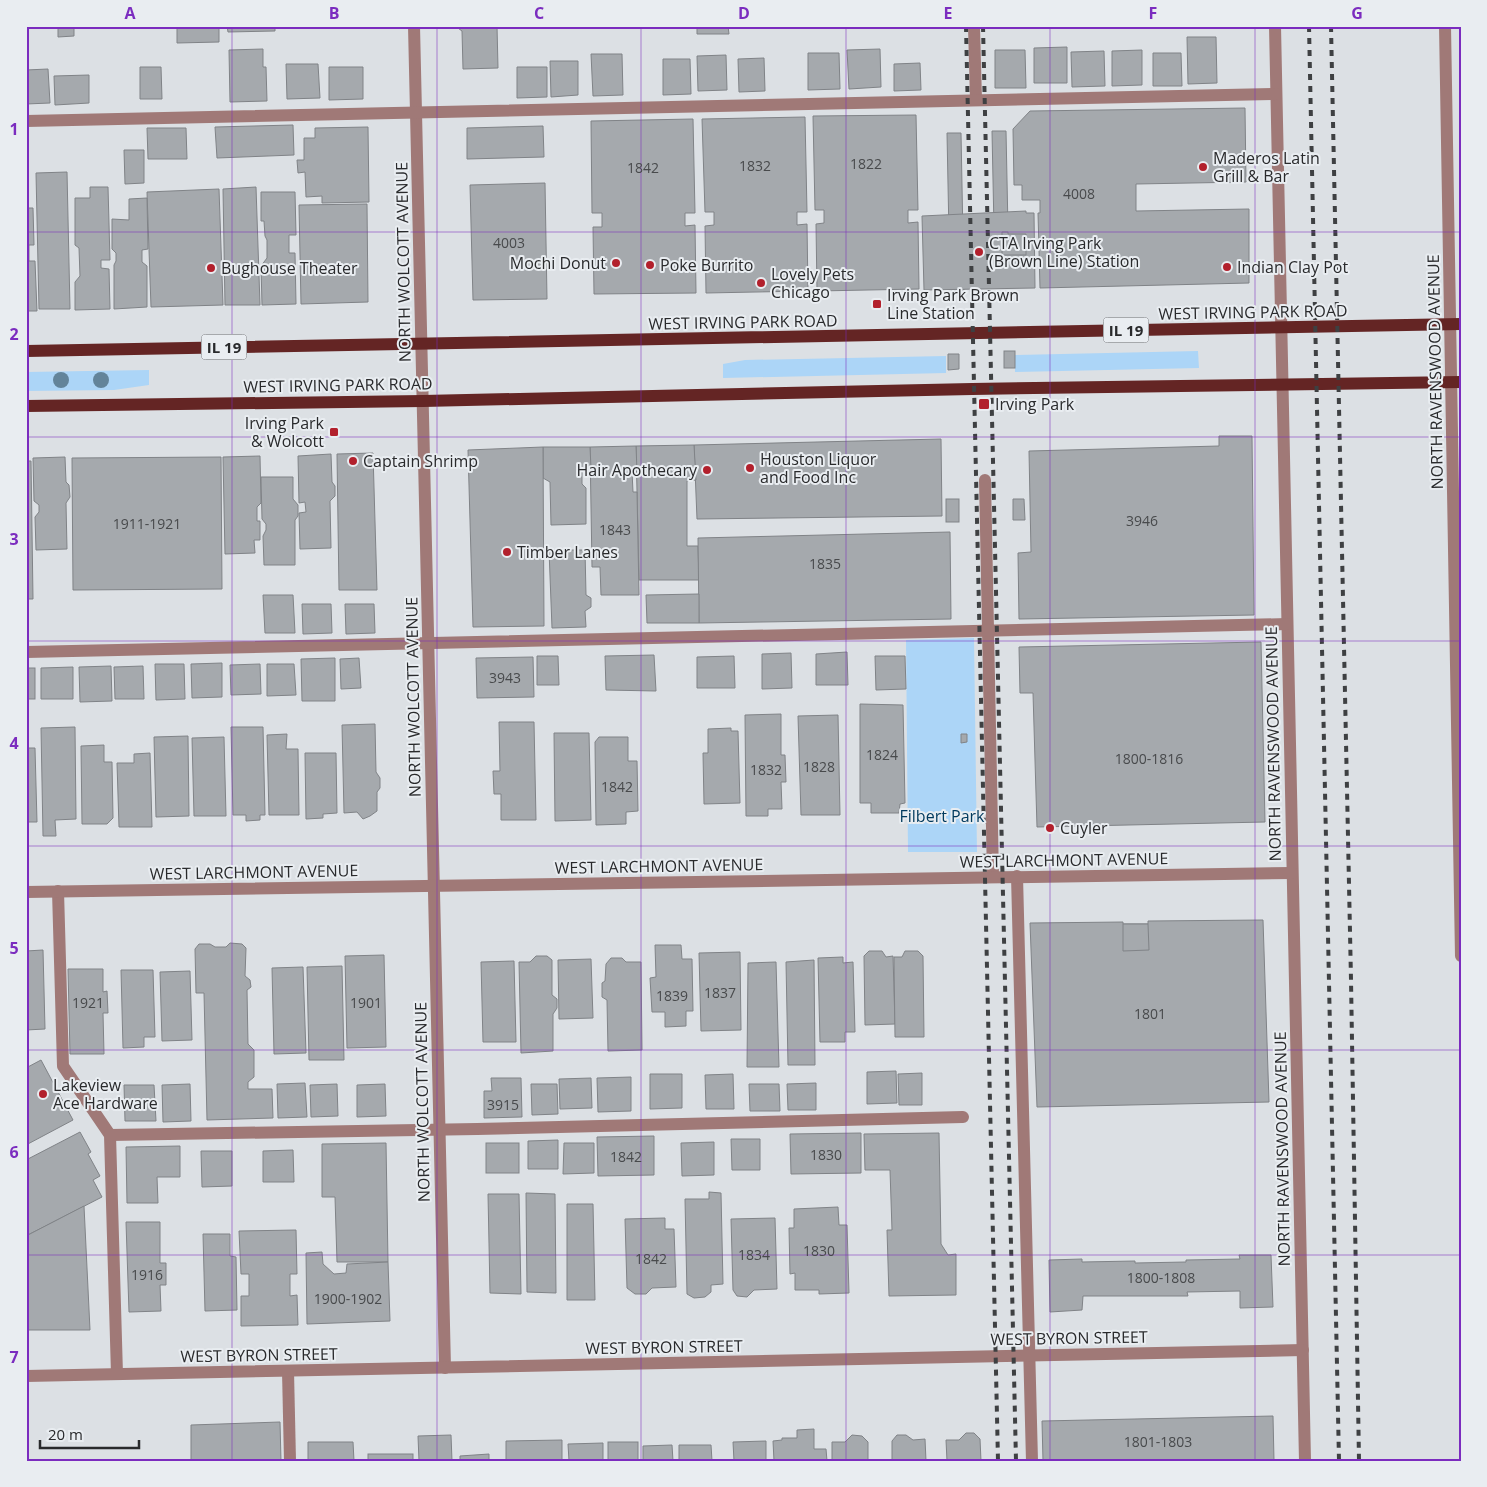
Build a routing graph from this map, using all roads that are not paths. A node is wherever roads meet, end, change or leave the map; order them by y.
1 (414, 26) edge
2 (974, 26) edge
3 (1275, 26) edge
4 (1446, 26) edge
5 (1276, 94) junction
6 (976, 100) junction
7 (416, 112) junction
8 (26, 121) edge
9 (1456, 324) edge
10 (1282, 327) junction
11 (421, 344) junction
12 (26, 351) edge
13 (1456, 382) edge
14 (1281, 384) junction
15 (422, 401) junction
16 (26, 406) edge
17 (985, 480) dead end
18 (1287, 624) junction
19 (987, 630) junction
20 (1458, 635) edge
21 (428, 643) junction
22 (26, 652) edge
23 (1292, 873) junction
24 (1017, 876) junction
25 (993, 877) junction
26 (434, 885) junction
27 (58, 891) junction
28 (26, 892) edge
29 (1461, 956) edge
30 (963, 1118) dead end
31 (439, 1130) junction
32 (110, 1135) junction
33 (1303, 1350) junction
34 (1028, 1355) junction
35 (445, 1368) junction
36 (288, 1371) junction
37 (117, 1374) junction
38 (26, 1376) edge
39 (290, 1461) edge
40 (1032, 1461) edge
41 (1305, 1461) edge

1 - 7 street, NORTH WOLCOTT AVENUE
2 - 6 street
3 - 5 street, NORTH RAVENSWOOD AVENUE
4 - 9 street, NORTH RAVENSWOOD AVENUE
5 - 6 street
5 - 10 street, NORTH RAVENSWOOD AVENUE
6 - 7 street
7 - 8 street
7 - 11 street, NORTH WOLCOTT AVENUE
9 - 10 main road, WEST IRVING PARK ROAD / IL 19
9 - 13 street, NORTH RAVENSWOOD AVENUE
10 - 11 main road, WEST IRVING PARK ROAD / IL 19
10 - 14 street, NORTH RAVENSWOOD AVENUE
11 - 12 main road, WEST IRVING PARK ROAD / IL 19
11 - 15 street, NORTH WOLCOTT AVENUE
13 - 14 main road, WEST IRVING PARK ROAD
13 - 20 street, NORTH RAVENSWOOD AVENUE
14 - 15 main road, WEST IRVING PARK ROAD
14 - 18 street, NORTH RAVENSWOOD AVENUE
15 - 16 main road, WEST IRVING PARK ROAD
15 - 21 street, NORTH WOLCOTT AVENUE
17 - 19 street
18 - 19 street
18 - 23 street, NORTH RAVENSWOOD AVENUE
19 - 21 street
19 - 25 street
20 - 29 street, NORTH RAVENSWOOD AVENUE
21 - 22 street
21 - 26 street, NORTH WOLCOTT AVENUE
23 - 24 street, WEST LARCHMONT AVENUE
23 - 33 street, NORTH RAVENSWOOD AVENUE
24 - 25 street, WEST LARCHMONT AVENUE
24 - 34 street
25 - 26 street, WEST LARCHMONT AVENUE
26 - 27 street, WEST LARCHMONT AVENUE
26 - 31 street, NORTH WOLCOTT AVENUE
27 - 28 street, WEST LARCHMONT AVENUE
27 - 32 street
30 - 31 street
31 - 32 street
31 - 35 street, NORTH WOLCOTT AVENUE
32 - 37 street
33 - 34 street, WEST BYRON STREET
33 - 41 street, NORTH RAVENSWOOD AVENUE
34 - 35 street, WEST BYRON STREET
34 - 40 street
35 - 36 street, WEST BYRON STREET
36 - 37 street, WEST BYRON STREET
36 - 39 street
37 - 38 street, WEST BYRON STREET

